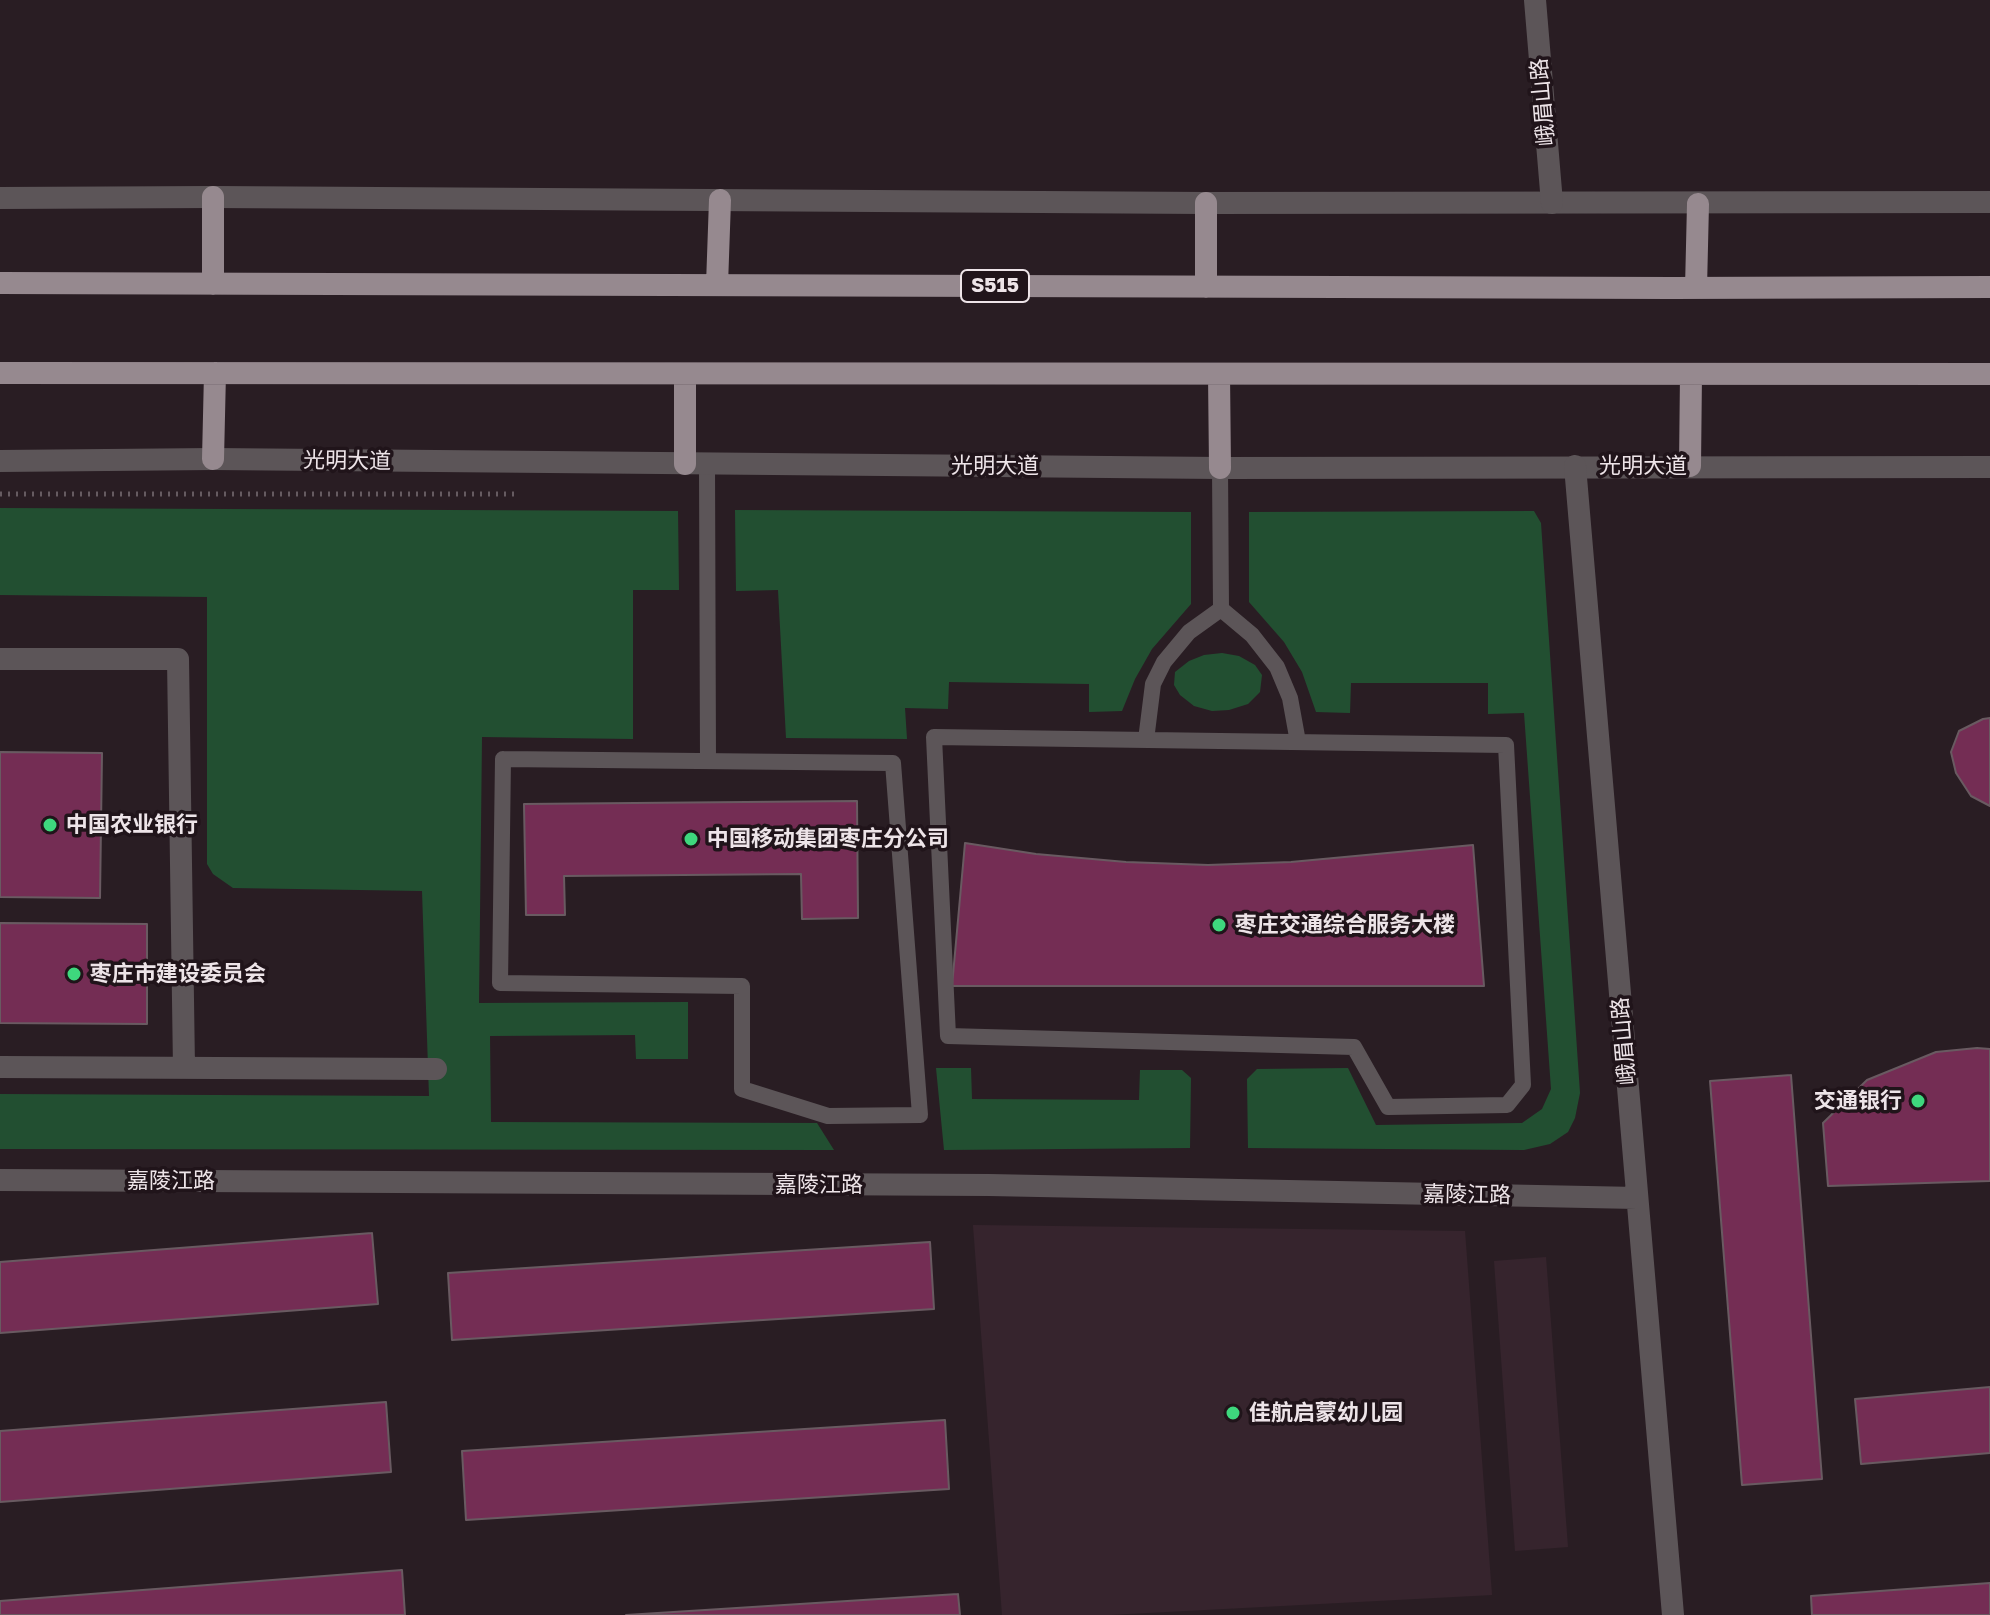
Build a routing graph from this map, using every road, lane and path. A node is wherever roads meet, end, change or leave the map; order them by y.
1 (1535, 0) edge
2 (213, 197) junction
3 (0, 198) edge
4 (720, 200) junction
5 (1990, 202) edge
6 (1206, 203) junction
7 (1552, 203) junction
8 (1698, 204) junction
9 (0, 283) edge
10 (213, 284) junction
11 (717, 285) junction
12 (1206, 287) junction
13 (1990, 287) edge
14 (1696, 288) junction
15 (0, 373) edge
16 (215, 373) junction
17 (685, 374) junction
18 (1219, 374) junction
19 (1691, 374) junction
20 (1990, 374) edge
21 (213, 459) junction
22 (0, 461) edge
23 (696, 464) junction
24 (1575, 466) junction
25 (1690, 466) junction
26 (1990, 467) edge
27 (1220, 468) junction
28 (1221, 609) junction
29 (0, 659) edge
30 (1146, 740) junction
31 (1298, 742) junction
32 (708, 761) junction
33 (0, 1067) edge
34 (184, 1068) junction
35 (436, 1069) dead end
36 (0, 1180) edge
37 (1637, 1198) junction
38 (1673, 1615) edge

1 - 7 street, 峨眉山路
2 - 3 street
2 - 4 street
2 - 10 main road
4 - 6 street
4 - 11 main road
5 - 8 street
6 - 7 street
6 - 12 main road
7 - 8 street
8 - 14 main road
9 - 10 main road, S515
10 - 11 main road, S515
11 - 12 main road, S515
12 - 14 main road, S515
13 - 14 main road, S515
15 - 16 main road
16 - 17 main road
16 - 21 main road
17 - 18 main road
17 - 23 main road
18 - 19 main road
18 - 27 main road
19 - 20 main road
19 - 25 main road
21 - 22 street, 光明大道
21 - 23 street, 光明大道
23 - 27 street, 光明大道
23 - 32 lane
24 - 25 street, 光明大道
24 - 27 street, 光明大道
24 - 37 street, 峨眉山路
25 - 26 street, 光明大道
27 - 28 lane
28 - 30 lane
28 - 31 lane
29 - 34 street
30 - 31 lane
30 - 31 lane
32 - 32 lane
33 - 34 street
34 - 35 street
36 - 37 street, 嘉陵江路
37 - 38 street, 峨眉山路

